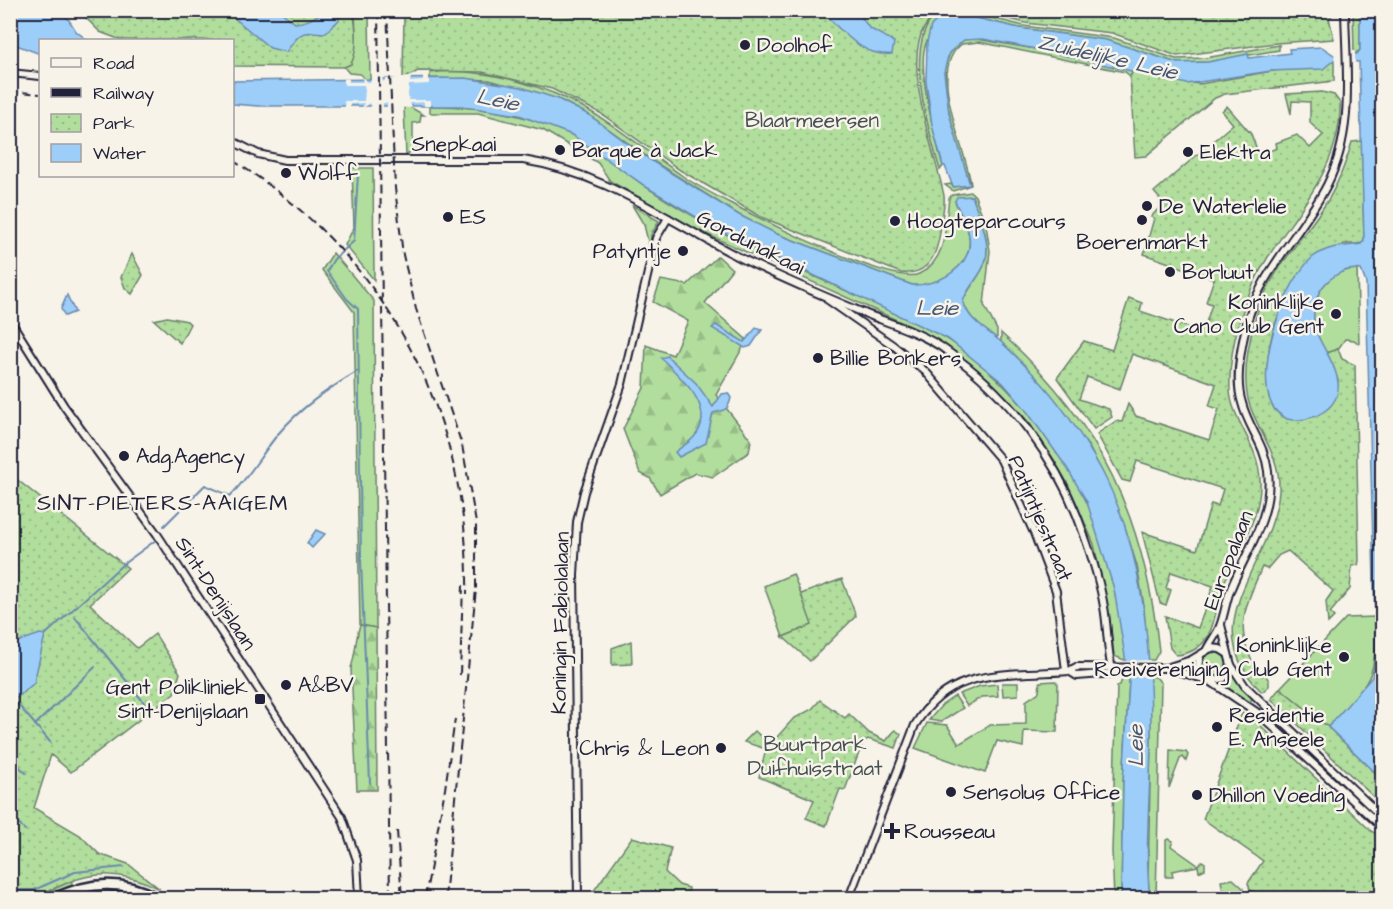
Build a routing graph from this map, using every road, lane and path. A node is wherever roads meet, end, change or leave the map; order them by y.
1 (1345, 10) edge
2 (10, 73) edge
3 (39, 76) edge
4 (234, 142) edge
5 (668, 218) junction
6 (820, 295) junction
7 (10, 320) edge
8 (894, 346) joint
9 (1221, 624) junction
10 (1207, 649) junction
11 (1228, 654) junction
12 (1200, 656) junction
13 (1231, 665) junction
14 (1111, 666) junction
15 (1166, 668) junction
16 (1121, 670) junction
17 (1067, 671) junction
18 (1113, 674) junction
19 (1207, 679) junction
20 (1383, 817) edge
21 (1383, 826) edge
22 (65, 896) edge
23 (55, 898) edge
24 (157, 898) edge
25 (359, 898) edge
26 (578, 898) edge
27 (849, 898) edge

1 - 9 street, Europalaan
2 - 3 street
4 - 5 street, Snepkaai
5 - 6 street, Gordunakaai
5 - 26 street, Koningin Fabiolalaan
6 - 8 street, Gordunakaai
6 - 14 street, Gordunakaai
7 - 25 street, Sint-Denijslaan
8 - 17 street, Patijntjestraat
9 - 10 street, Europalaan
9 - 11 street, Europalaan
10 - 11 street
10 - 12 street
11 - 13 street
12 - 15 street
12 - 19 street
13 - 19 street
13 - 20 street
14 - 16 street
14 - 17 street
14 - 18 street, Gordunakaai
15 - 16 street
15 - 19 street
16 - 18 street
17 - 18 street
17 - 27 street
19 - 21 street
22 - 23 main road
22 - 24 main road

